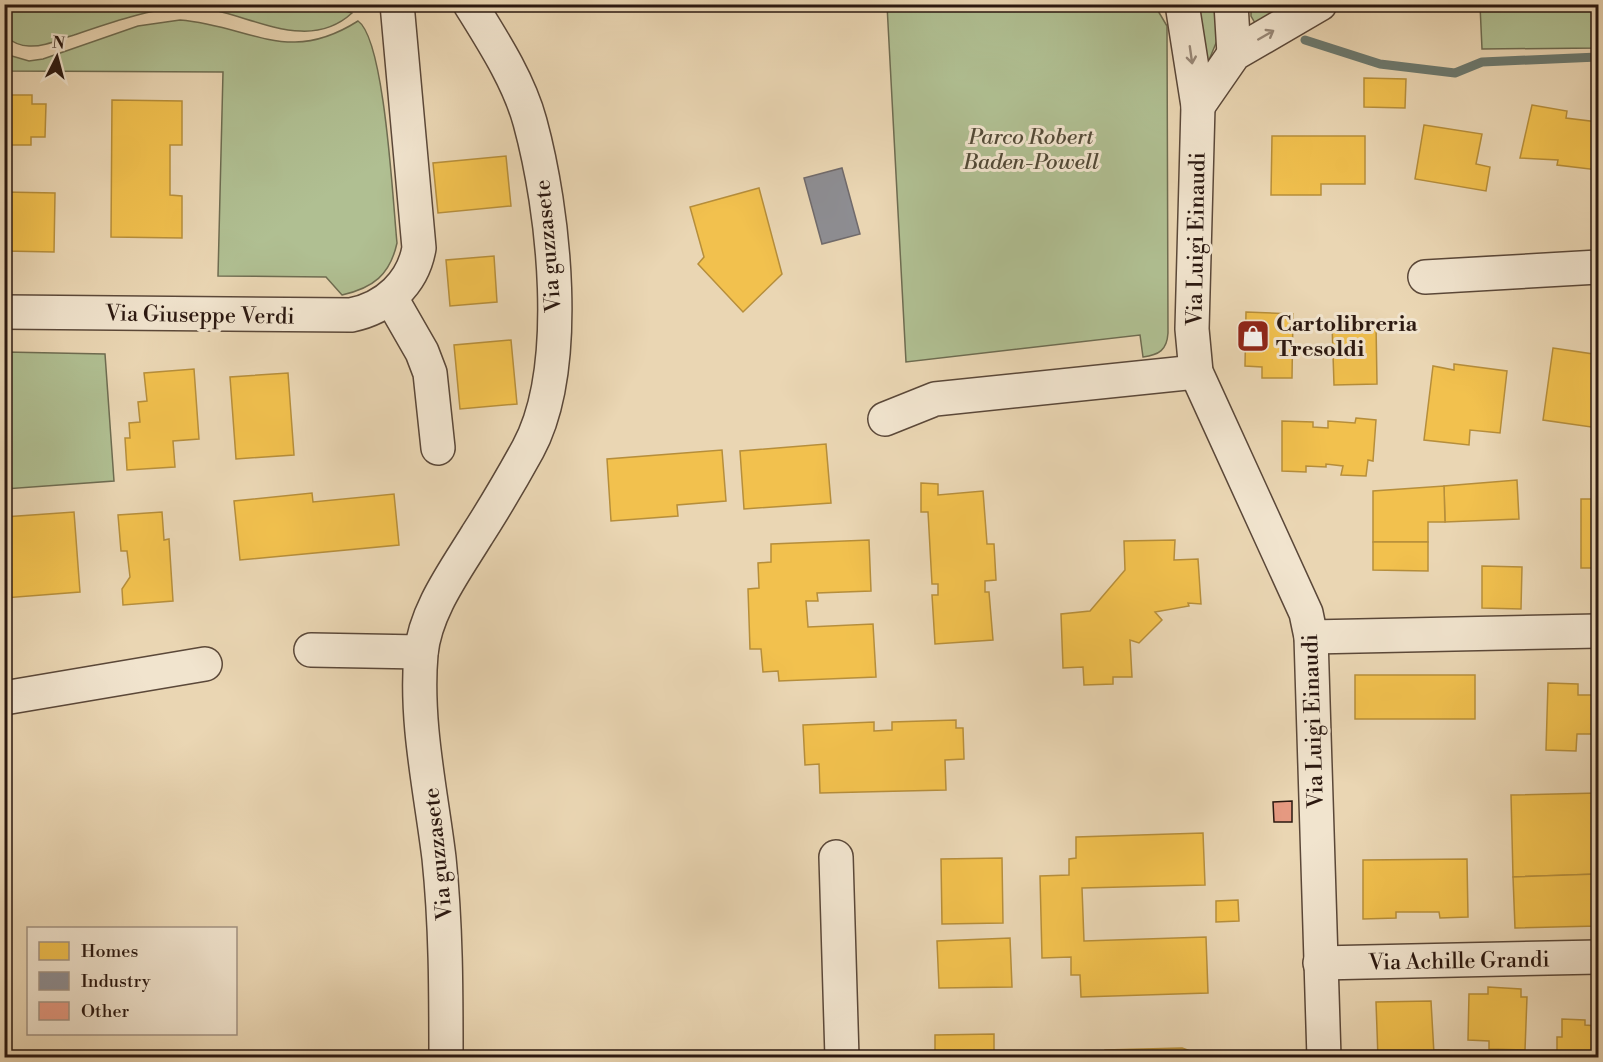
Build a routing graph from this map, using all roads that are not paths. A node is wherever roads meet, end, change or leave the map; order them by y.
1 (397, 4) edge
2 (470, 4) edge
3 (1182, 4) edge
4 (1231, 4) edge
5 (1320, 4) edge
6 (1234, 54) junction
7 (1198, 106) junction
8 (1599, 267) edge
9 (1425, 277) dead end
10 (391, 298) junction
11 (4, 312) edge
12 (1196, 372) junction
13 (885, 419) dead end
14 (438, 448) dead end
15 (1599, 631) edge
16 (1311, 637) junction
17 (311, 650) dead end
18 (421, 652) junction
19 (206, 664) dead end
20 (4, 698) edge
21 (836, 857) dead end
22 (1599, 957) edge
23 (1320, 963) junction
24 (446, 1058) edge
25 (842, 1058) edge
26 (1324, 1058) edge

1 - 10 street, Via Giuseppe Verdi
2 - 18 street, Via guzzasete
3 -> 7 street, Via Luigi Einaudi
4 - 6 street
6 -> 5 street
6 - 7 street
7 - 12 street, Via Luigi Einaudi
8 - 9 street
10 - 11 street, Via Giuseppe Verdi
10 - 14 street
12 - 13 street
12 - 16 street, Via Luigi Einaudi
15 - 16 street
16 - 23 street, Via Luigi Einaudi
17 - 18 street
18 - 24 street, Via guzzasete
19 - 20 street
21 - 25 street
22 - 23 street, Via Achille Grandi
23 - 26 street, Via Luigi Einaudi

